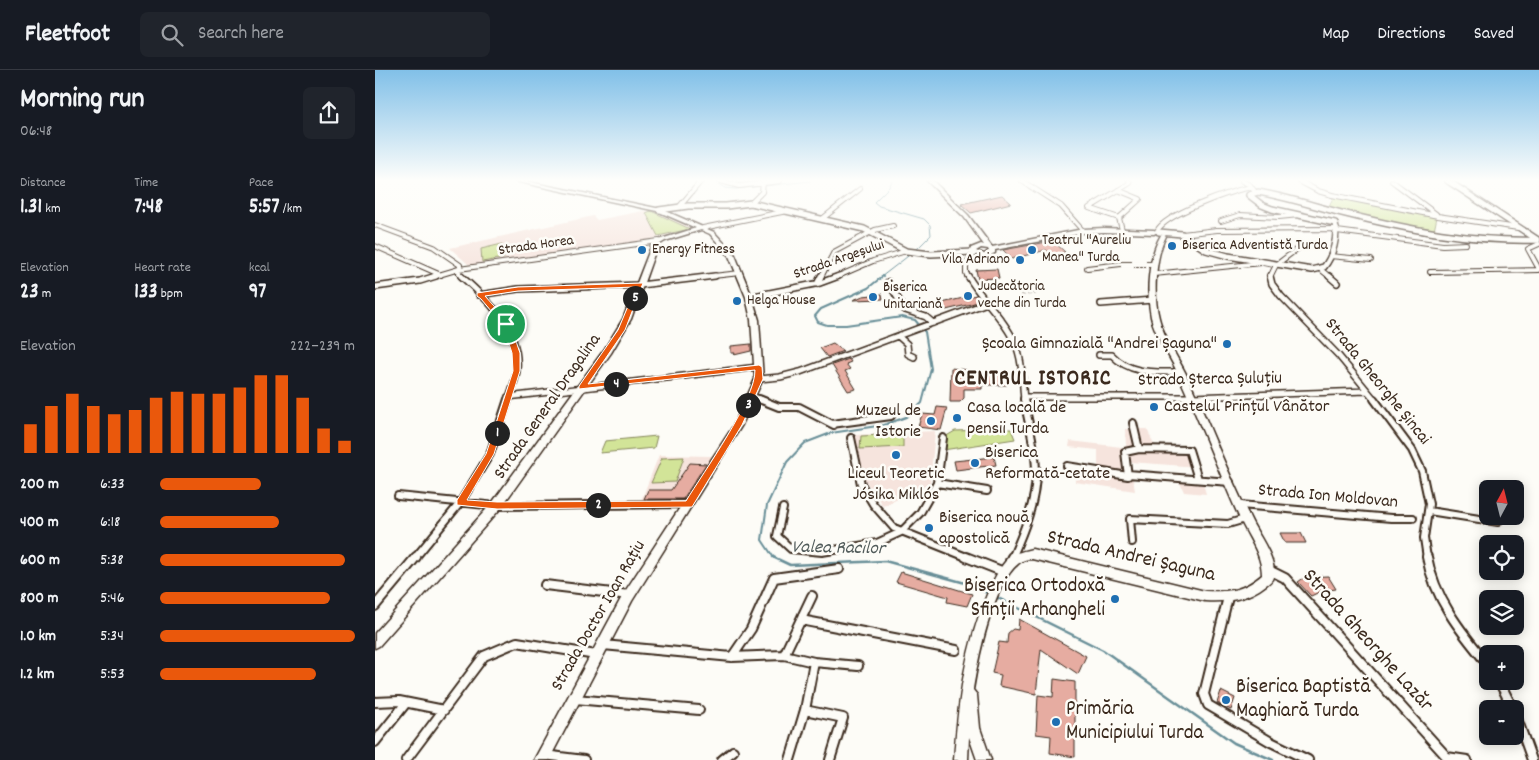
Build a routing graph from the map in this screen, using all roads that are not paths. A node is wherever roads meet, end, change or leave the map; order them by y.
1 (667, 213) edge
2 (776, 213) edge
3 (797, 213) edge
4 (829, 213) edge
5 (963, 213) edge
6 (1067, 213) edge
7 (1105, 213) edge
8 (1124, 213) edge
9 (1182, 213) edge
10 (1293, 213) edge
11 (1342, 213) edge
12 (1424, 213) edge
13 (1434, 213) edge
14 (1496, 213) edge
15 (1300, 215) junction
16 (1438, 216) junction
17 (1119, 218) junction
18 (822, 219) junction
19 (1221, 221) dead end
20 (375, 225) edge
21 (893, 226) dead end
22 (703, 228) junction
23 (1518, 228) junction
24 (1122, 230) junction
25 (1337, 230) junction
26 (1083, 231) junction
27 (870, 232) junction
28 (979, 233) junction
29 (1159, 234) junction
30 (1182, 234) junction
31 (659, 241) junction
32 (1539, 241) edge
33 (1466, 244) dead end
34 (375, 246) edge
35 (991, 248) junction
36 (1297, 249) dead end
37 (907, 252) junction
38 (974, 252) junction
39 (1330, 256) junction
40 (1371, 260) dead end
41 (1268, 262) junction
42 (1277, 263) junction
43 (1155, 264) junction
44 (1087, 268) dead end
45 (459, 269) junction
46 (1320, 270) junction
47 (1539, 270) edge
48 (1430, 272) dead end
49 (740, 274) junction
50 (1154, 274) junction
51 (441, 275) junction
52 (821, 276) junction
53 (831, 279) junction
54 (888, 282) dead end
55 (1337, 283) dead end
56 (817, 284) junction
57 (640, 285) junction
58 (375, 287) edge
59 (479, 295) junction
60 (749, 297) junction
61 (1153, 300) junction
62 (987, 304) junction
63 (1101, 304) dead end
64 (931, 323) junction
65 (898, 336) junction
66 (1099, 355) dead end
67 (914, 357) dead end
68 (759, 367) junction
69 (1181, 372) junction
70 (759, 379) junction
71 (582, 388) junction
72 (1367, 391) junction
73 (752, 396) junction
74 (509, 397) junction
75 (1024, 397) junction
76 (1191, 397) junction
77 (891, 416) dead end
78 (1133, 423) dead end
79 (851, 438) dead end
80 (943, 438) dead end
81 (1139, 449) junction
82 (1067, 466) dead end
83 (1128, 474) junction
84 (1198, 479) junction
85 (1230, 482) junction
86 (937, 483) junction
87 (987, 491) dead end
88 (398, 496) dead end
89 (460, 503) junction
90 (688, 504) junction
91 (1240, 505) junction
92 (497, 506) junction
93 (783, 508) dead end
94 (1429, 511) junction
95 (1413, 518) dead end
96 (1245, 519) junction
97 (1479, 519) edge
98 (901, 532) junction
99 (1133, 542) dead end
100 (839, 569) dead end
101 (1005, 569) junction
102 (1269, 570) junction
103 (545, 586) dead end
104 (629, 595) junction
105 (811, 596) dead end
106 (992, 596) joint
107 (1228, 597) junction
108 (375, 606) edge
109 (801, 620) junction
110 (375, 642) edge
111 (598, 650) junction
112 (957, 650) dead end
113 (1479, 654) edge
114 (784, 655) junction
115 (733, 657) junction
116 (814, 662) junction
117 (858, 666) dead end
118 (969, 677) junction
119 (573, 699) junction
120 (375, 702) edge
121 (405, 703) junction
122 (443, 710) junction
123 (699, 710) dead end
124 (805, 710) junction
125 (1524, 738) edge
126 (375, 742) edge
127 (733, 751) dead end
128 (542, 757) edge
129 (1449, 759) edge
130 (407, 760) edge
131 (584, 760) edge
132 (722, 760) edge
133 (790, 760) edge
134 (830, 760) edge
135 (961, 760) edge
136 (984, 760) edge
137 (1308, 760) edge
138 (1467, 760) edge
139 (1532, 760) edge

1 - 22 main road, Strada Doctor Ioan Rațiu
2 - 22 street
3 - 18 street
4 - 18 street
5 - 28 main road
6 - 26 street
7 - 17 street
8 - 17 street
9 - 29 street
10 - 15 street
11 - 32 street
12 - 16 street
13 - 16 street
14 - 23 street
15 - 19 street
15 - 25 street
16 - 23 street
17 - 24 street
18 - 27 street
20 - 45 street
21 - 27 street
22 - 31 main road, Strada Horea
22 - 49 main road, Strada Doctor Ioan Rațiu
23 - 32 street
24 - 26 main road
24 - 29 main road
25 - 30 street
25 - 33 street
25 - 39 street
26 - 35 main road
27 - 37 street
27 - 52 street
28 - 35 main road
28 - 38 main road
29 - 30 street
29 - 43 main road
30 - 41 street
31 - 45 street, Strada Horea
31 - 57 main road, Strada General Dragalina
32 - 47 street
34 - 51 street
35 - 38 main road
36 - 42 street
37 - 38 street
37 - 53 street, Strada Argeșului
38 - 62 street
39 - 40 street
39 - 46 street
41 - 42 street
41 - 50 street
42 - 46 street
42 - 72 street, Strada Gheorghe Șincai
43 - 44 street
43 - 50 main road
45 - 51 street, Strada Horea
45 - 59 street
46 - 55 street
47 - 48 street
49 - 57 street
49 - 60 main road, Strada Doctor Ioan Rațiu
50 - 61 main road
51 - 58 street, Strada Horea
52 - 53 street
52 - 56 street
53 - 56 street, Strada Argeșului
54 - 64 street
56 - 60 street, Strada Argeșului
57 - 59 street
57 - 71 main road, Strada General Dragalina
59 - 74 street
60 - 68 main road, Strada Doctor Ioan Rațiu
61 - 63 street
61 - 69 main road
62 - 64 street
62 - 75 street
64 - 65 street
65 - 67 street
65 - 70 street
66 - 69 street
68 - 70 main road, Strada Doctor Ioan Rațiu
68 - 71 street
69 - 76 main road
70 - 73 main road, Strada Doctor Ioan Rațiu
71 - 74 street
71 - 92 main road, Strada General Dragalina
72 - 76 street, Strada Șterca Șuluțiu
72 - 94 street, Strada Gheorghe Șincai
73 - 77 street
73 - 90 main road, Strada Doctor Ioan Rațiu
74 - 89 street
75 - 76 street, Strada Șterca Șuluțiu
75 - 101 street
76 - 85 main road
78 - 81 street
79 - 98 street
80 - 86 street
81 - 83 street
81 - 84 street
82 - 83 street
83 - 84 street
84 - 85 street
85 - 91 main road
86 - 87 street
86 - 98 street
88 - 89 street
89 - 92 street
89 - 108 street
90 - 92 street
90 - 104 main road, Strada Doctor Ioan Rațiu
91 - 95 street, Strada Ion Moldovan
91 - 96 main road
92 - 110 main road, Strada General Dragalina
93 - 98 street
94 - 97 street
94 - 113 street, Strada Gheorghe Șincai
96 - 99 street
96 - 102 main road
98 - 101 street
100 - 115 street
101 - 106 main road
101 - 107 main road, Strada Andrei Șaguna
102 - 107 main road, Strada Andrei Șaguna
102 - 129 street, Strada Gheorghe Lazăr
103 - 104 street
104 - 111 main road, Strada Doctor Ioan Rațiu
105 - 109 street
106 - 118 main road
107 - 137 street
109 - 112 street
109 - 114 street
111 - 115 street
111 - 119 main road, Strada Doctor Ioan Rațiu
111 - 122 street
114 - 115 street
114 - 116 street
116 - 117 street
116 - 124 street
118 - 135 main road
118 - 136 main road
119 - 123 street
119 - 128 main road, Strada Doctor Ioan Rațiu
120 - 121 street
121 - 122 street
121 - 126 street
122 - 130 street
124 - 133 street
124 - 134 street
125 - 139 street
127 - 132 street
128 - 131 street
129 - 138 street, Strada Gheorghe Lazăr

